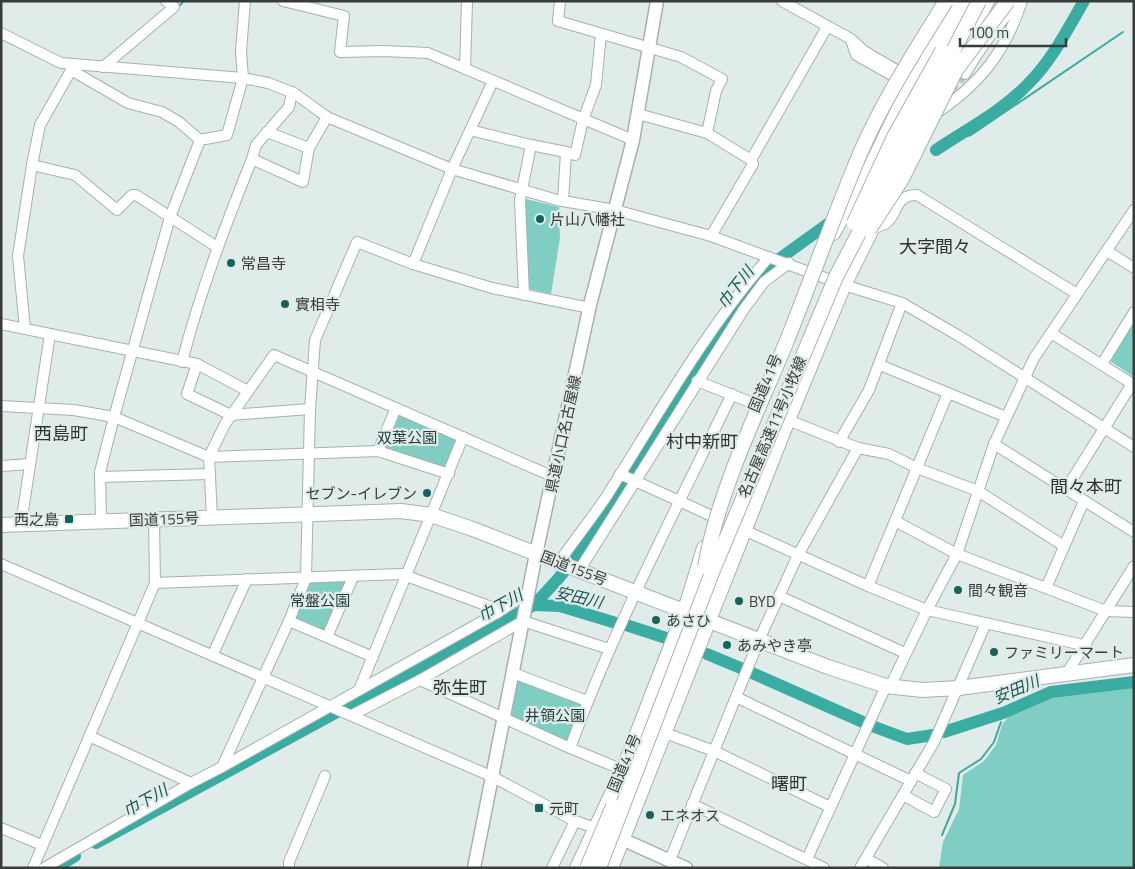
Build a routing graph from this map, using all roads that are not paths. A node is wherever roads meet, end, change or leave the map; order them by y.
1 (166, 1) edge
2 (245, 1) edge
3 (283, 1) edge
4 (467, 1) edge
5 (560, 1) edge
6 (656, 1) edge
7 (782, 1) edge
8 (940, 1) edge
9 (973, 1) edge
10 (979, 1) edge
11 (987, 1) edge
12 (995, 1) edge
13 (1008, 1) edge
14 (1022, 1) edge
15 (956, 2) edge
16 (323, 5) edge
17 (978, 18) junction
18 (948, 19) junction
19 (827, 27) junction
20 (1, 32) edge
21 (601, 34) junction
22 (648, 49) junction
23 (103, 67) junction
24 (72, 68) junction
25 (465, 69) junction
26 (965, 74) tunnel mouth
27 (243, 78) junction
28 (907, 79) junction
29 (493, 82) junction
30 (292, 92) junction
31 (638, 114) junction
32 (327, 117) junction
33 (584, 120) junction
34 (926, 120) junction
35 (470, 130) junction
36 (267, 132) junction
37 (707, 133) junction
38 (200, 140) junction
39 (633, 140) junction
40 (531, 145) junction
41 (309, 148) junction
42 (566, 152) junction
43 (252, 159) junction
44 (751, 160) junction
45 (32, 165) junction
46 (452, 169) junction
47 (524, 190) junction
48 (563, 201) junction
49 (615, 210) junction
50 (1134, 210) edge
51 (170, 217) junction
52 (873, 228) junction
53 (711, 236) junction
54 (217, 247) junction
55 (1107, 251) junction
56 (769, 257) junction
57 (789, 263) junction
58 (413, 264) junction
59 (1134, 268) edge
60 (811, 272) junction
61 (844, 285) junction
62 (1077, 294) junction
63 (524, 295) junction
64 (902, 303) junction
65 (590, 308) junction
66 (1134, 312) edge
67 (1, 324) edge
68 (25, 328) junction
69 (1051, 333) junction
70 (50, 334) junction
71 (132, 351) junction
72 (182, 362) junction
73 (196, 364) junction
74 (1102, 364) junction
75 (880, 365) junction
76 (312, 372) junction
77 (1024, 378) junction
78 (697, 381) junction
79 (1133, 384) edge
80 (248, 391) junction
81 (948, 393) junction
82 (732, 394) junction
83 (756, 404) junction
84 (1, 406) edge
85 (396, 408) junction
86 (39, 409) junction
87 (310, 409) junction
88 (231, 415) junction
89 (114, 417) junction
90 (1006, 417) junction
91 (782, 418) junction
92 (1104, 428) junction
93 (464, 437) junction
94 (839, 442) junction
95 (994, 444) junction
96 (1134, 447) edge
97 (858, 448) junction
98 (378, 451) junction
99 (309, 454) junction
100 (209, 457) junction
101 (30, 464) junction
102 (1, 466) edge
103 (917, 468) junction
104 (210, 474) junction
105 (449, 474) junction
106 (620, 474) junction
107 (100, 477) junction
108 (554, 477) junction
109 (634, 482) junction
110 (1066, 489) junction
111 (978, 491) junction
112 (1084, 501) junction
113 (680, 503) junction
114 (212, 517) junction
115 (309, 517) junction
116 (714, 517) junction
117 (429, 518) junction
118 (895, 521) junction
119 (101, 522) junction
120 (154, 523) junction
121 (21, 524) junction
122 (1, 525) edge
123 (746, 531) junction
124 (1134, 532) edge
125 (1, 533) edge
126 (1064, 546) junction
127 (958, 554) junction
128 (798, 555) junction
129 (535, 558) junction
130 (1, 564) edge
131 (1134, 566) edge
132 (705, 567) junction
133 (567, 568) junction
134 (404, 576) junction
135 (353, 577) junction
136 (306, 578) junction
137 (247, 579) junction
138 (154, 584) junction
139 (868, 586) junction
140 (1046, 588) junction
141 (529, 592) junction
142 (633, 595) junction
143 (779, 596) junction
144 (927, 610) junction
145 (1106, 610) junction
146 (1134, 612) edge
147 (497, 613) junction
148 (683, 614) junction
149 (289, 621) junction
150 (137, 622) junction
151 (523, 622) junction
152 (986, 623) junction
153 (708, 624) junction
154 (327, 637) junction
155 (758, 643) junction
156 (1083, 645) junction
157 (609, 649) junction
158 (906, 653) junction
159 (213, 654) junction
160 (373, 656) junction
161 (1134, 665) edge
162 (513, 673) junction
163 (1068, 673) junction
164 (1134, 673) edge
165 (262, 676) junction
166 (420, 680) junction
167 (886, 689) junction
168 (359, 690) junction
169 (957, 691) junction
170 (736, 697) junction
171 (587, 701) junction
172 (331, 706) junction
173 (352, 715) junction
174 (504, 719) junction
175 (665, 733) junction
176 (89, 736) junction
177 (570, 748) junction
178 (714, 751) junction
179 (855, 755) junction
180 (222, 768) junction
181 (623, 770) junction
182 (325, 776) dead end
183 (493, 777) junction
184 (913, 777) junction
185 (191, 783) junction
186 (903, 795) junction
187 (617, 798) junction
188 (692, 804) junction
189 (830, 807) junction
190 (575, 821) junction
191 (1, 828) edge
192 (595, 828) junction
193 (622, 839) junction
194 (42, 845) junction
195 (807, 859) junction
196 (867, 859) junction
197 (670, 860) junction
198 (34, 868) edge
199 (44, 868) edge
200 (289, 868) edge
201 (474, 868) edge
202 (552, 868) edge
203 (577, 868) edge
204 (587, 868) edge
205 (591, 868) edge
206 (599, 868) edge
207 (611, 868) edge
208 (686, 868) edge
209 (824, 868) edge
210 (860, 868) edge
211 (882, 868) edge

1 - 23 street
2 - 27 street
3 - 16 street
4 - 25 street
5 - 21 street
6 - 22 main road, 県道小口名古屋線
7 - 19 street
8 - 18 street
9 - 132 highway, bridge
10 - 91 highway, 名古屋高速11号小牧線, bridge
11 - 17 highway, 国道41号
12 - 17 highway
13 - 91 highway, bridge
14 - 26 street
14 - 34 street
15 - 18 highway, 国道41号
15 - 132 highway, bridge
16 - 25 street
17 - 34 highway, 国道41号
18 - 28 highway, 国道41号
19 - 28 street
19 - 44 street
20 - 24 street
21 - 22 street
21 - 33 street
22 - 31 main road, 県道小口名古屋線
22 - 37 street
23 - 24 street
23 - 27 street
24 - 38 street
24 - 45 street
25 - 29 street
27 - 30 street
27 - 38 street
28 - 60 highway, 国道41号
29 - 33 street
29 - 35 street
30 - 32 street
30 - 36 street
31 - 37 street
31 - 39 main road, 県道小口名古屋線
32 - 41 street
32 - 46 street
33 - 39 street
33 - 42 street
34 - 52 highway, 国道41号
35 - 40 street
35 - 46 street
36 - 41 street
36 - 43 street
37 - 44 street
38 - 51 street
39 - 49 main road, 県道小口名古屋線
40 - 42 street
40 - 47 street
41 - 43 street
42 - 48 street
43 - 54 street
44 - 53 street
45 - 51 street
45 - 68 street
46 - 47 street
46 - 58 street
47 - 48 street
47 - 63 street
48 - 49 street
49 - 53 street
49 - 65 main road, 県道小口名古屋線
50 - 55 street
51 - 54 street
51 - 71 street
52 - 61 highway, 国道41号
52 - 62 street
53 - 56 street
54 - 72 street
55 - 59 street
55 - 62 street
56 - 57 street
56 - 106 street
57 - 60 street
57 - 78 street
58 - 63 street
58 - 76 street
60 - 61 street
60 - 83 highway, 国道41号
61 - 64 street
61 - 91 highway, 国道41号
62 - 69 street
63 - 65 street
64 - 75 street
64 - 77 street
65 - 108 main road, 県道小口名古屋線
66 - 74 street
67 - 68 street
68 - 70 street
69 - 74 street
69 - 77 street
70 - 71 street
70 - 86 street
71 - 72 street
71 - 89 street
72 - 73 street
73 - 80 street
73 - 88 street
74 - 79 street
75 - 81 street
75 - 94 street
76 - 80 street
76 - 85 street
76 - 87 street
77 - 90 street
77 - 92 street
78 - 82 street
78 - 109 street
79 - 92 street
80 - 88 street
81 - 90 street
81 - 103 street
82 - 83 street
82 - 113 street
83 - 116 highway, 国道41号
84 - 86 street
85 - 93 street
85 - 98 street
86 - 89 street
86 - 101 street
87 - 88 street
87 - 99 street
88 - 100 street
89 - 100 street
89 - 107 street
90 - 95 street
91 - 94 street
91 - 123 highway, 国道41号
91 - 206 highway, 名古屋高速11号小牧線, bridge
92 - 96 street
92 - 110 street
93 - 105 street
93 - 108 street
94 - 97 street
95 - 110 street
95 - 111 street
97 - 103 street
97 - 128 street
98 - 99 street
98 - 105 street
99 - 100 street
99 - 115 street
100 - 104 street
101 - 102 street
101 - 121 street
103 - 111 street
103 - 118 street
104 - 107 street
104 - 114 street
105 - 117 street
106 - 109 street
106 - 133 street
107 - 119 street
108 - 129 main road, 県道小口名古屋線
109 - 113 street
109 - 133 street
110 - 112 street
111 - 126 street
111 - 127 street
112 - 124 street
112 - 126 street
113 - 116 street
113 - 142 street
114 - 115 highway, 国道155号
114 - 120 highway, 国道155号
115 - 117 highway, 国道155号
115 - 120 highway, 国道155号
115 - 136 street
116 - 148 highway, 国道41号
117 - 129 highway, 国道155号
117 - 134 street
118 - 127 street
118 - 139 street
119 - 120 highway, 国道155号
119 - 121 highway, 国道155号
120 - 125 highway, 国道155号
120 - 138 street
121 - 122 highway, 国道155号
123 - 128 street
123 - 153 highway, 国道41号
126 - 140 street
127 - 140 street
127 - 144 street
128 - 139 street
128 - 143 street
129 - 133 highway, 国道155号
129 - 141 main road, 県道小口名古屋線
130 - 150 street
131 - 145 street
132 - 187 highway
133 - 142 highway, 国道155号
134 - 135 street
134 - 147 street
134 - 160 street
135 - 136 street
135 - 154 street
136 - 137 street
136 - 149 street
137 - 138 street
137 - 159 street
138 - 150 street
139 - 144 street
140 - 145 street
141 - 147 street
141 - 151 main road, 県道小口名古屋線
142 - 148 highway, 国道155号
142 - 157 street
143 - 155 street
143 - 158 street
144 - 152 street
144 - 158 street
145 - 146 street
145 - 156 street
147 - 168 street
148 - 153 highway, 国道155号
148 - 181 highway, 国道41号
149 - 154 street
149 - 165 street
150 - 159 street
150 - 176 street
151 - 157 street
151 - 162 main road, 県道小口名古屋線
151 - 166 street
152 - 156 street
152 - 169 street
153 - 155 highway, 国道155号
153 - 175 highway, 国道41号
154 - 160 street
155 - 167 highway, 国道155号
155 - 170 street
156 - 163 street
157 - 171 street
158 - 167 street
159 - 165 street
160 - 168 street
161 - 163 highway, 国道155号
162 - 171 street
162 - 174 main road, 県道小口名古屋線
163 - 169 highway, 国道155号
164 - 169 highway, 国道155号
165 - 172 street
165 - 180 street
166 - 173 street
166 - 174 street
167 - 169 highway, 国道155号
167 - 179 street
168 - 172 street
169 - 184 street
170 - 178 street
170 - 179 street
171 - 177 street
172 - 173 street
172 - 180 street
173 - 183 street
174 - 177 street
174 - 183 main road, 県道小口名古屋線
175 - 178 street
175 - 193 highway, 国道41号
176 - 185 street
176 - 194 street
177 - 181 street
178 - 188 street
178 - 189 street
179 - 184 street
179 - 189 street
180 - 185 street
181 - 192 highway, 国道41号
182 - 200 street
183 - 190 street
183 - 201 main road, 県道小口名古屋線
184 - 186 street
184 - 186 street
185 - 199 street
186 - 196 street
187 - 204 highway, bridge
187 - 205 highway, bridge
188 - 195 street
188 - 197 street
189 - 195 street
190 - 192 street
190 - 202 street
191 - 194 street
192 - 193 main road
192 - 203 highway, 国道41号
193 - 197 main road
193 - 207 highway, 国道41号
194 - 198 street
195 - 209 street
196 - 210 street
196 - 211 street
197 - 208 main road

